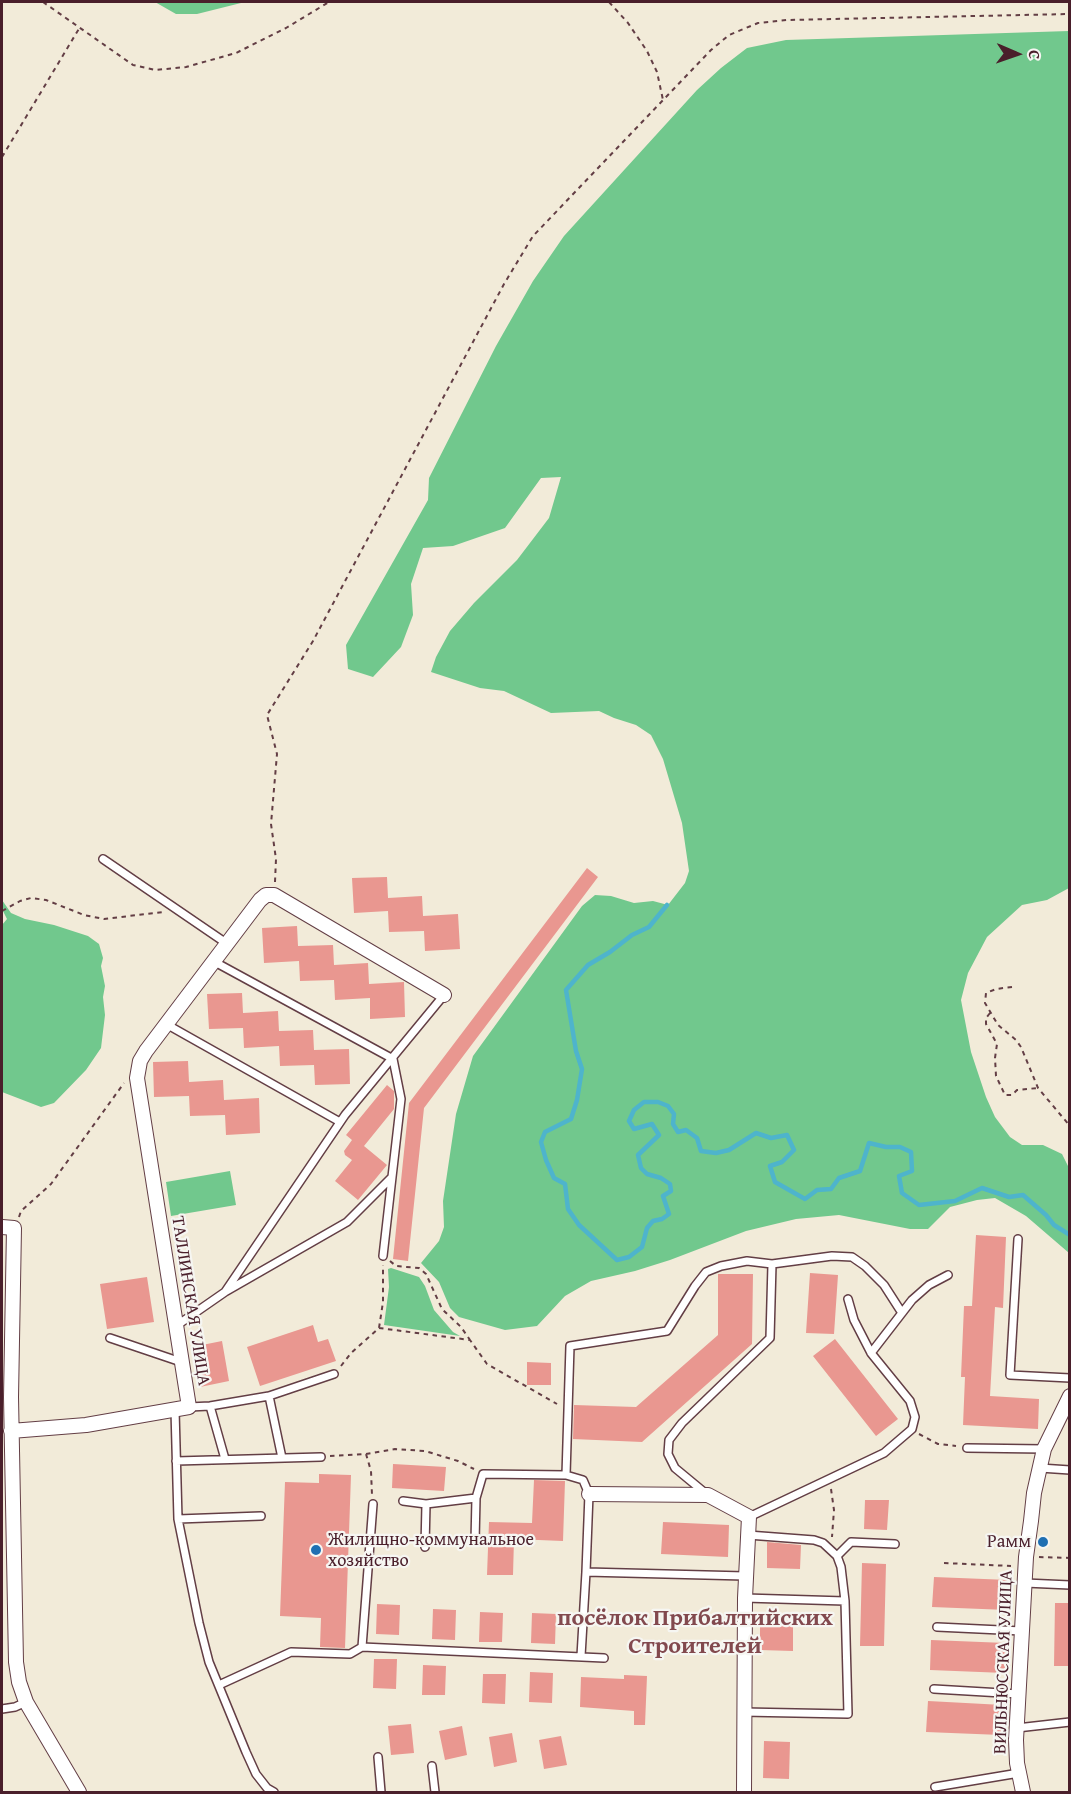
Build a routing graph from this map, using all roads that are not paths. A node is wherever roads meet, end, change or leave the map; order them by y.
1 (103, 859) dead end
2 (226, 943) junction
3 (213, 960) junction
4 (444, 995) joint
5 (166, 1024) junction
6 (393, 1059) junction
7 (340, 1122) junction
8 (392, 1178) junction
9 (8, 1228) edge
10 (1018, 1239) dead end
11 (383, 1256) road end
12 (772, 1264) junction
13 (948, 1275) dead end
14 (225, 1292) junction
15 (848, 1299) dead end
16 (902, 1313) junction
17 (175, 1327) junction
18 (110, 1338) dead end
19 (871, 1353) junction
20 (181, 1362) junction
21 (334, 1374) road end
22 (1070, 1378) edge
23 (269, 1396) junction
24 (1070, 1396) edge
25 (210, 1406) junction
26 (182, 1409) junction
27 (11, 1431) junction
28 (6, 1448) edge
29 (967, 1448) road end
30 (1044, 1449) junction
31 (321, 1457) road end
32 (282, 1458) junction
33 (225, 1459) junction
34 (176, 1461) junction
35 (1040, 1468) junction
36 (1070, 1470) edge
37 (566, 1475) junction
38 (589, 1494) junction
39 (708, 1495) junction
40 (476, 1498) junction
41 (403, 1501) dead end
42 (426, 1503) junction
43 (373, 1504) road end
44 (261, 1516) dead end
45 (749, 1517) junction
46 (178, 1519) junction
47 (748, 1535) junction
48 (475, 1542) dead end
49 (895, 1544) dead end
50 (425, 1547) dead end
51 (837, 1556) junction
52 (586, 1572) junction
53 (745, 1576) junction
54 (1025, 1583) junction
55 (1070, 1585) edge
56 (745, 1598) junction
57 (845, 1601) junction
58 (937, 1627) dead end
59 (1022, 1631) junction
60 (362, 1647) junction
61 (580, 1656) junction
62 (604, 1658) dead end
63 (219, 1685) junction
64 (934, 1689) dead end
65 (1019, 1694) junction
66 (26, 1702) junction
67 (2, 1709) edge
68 (743, 1712) junction
69 (1070, 1722) edge
70 (1017, 1728) junction
71 (378, 1757) dead end
72 (432, 1766) dead end
73 (1019, 1773) junction
74 (935, 1787) dead end
75 (79, 1792) edge
76 (274, 1792) edge
77 (381, 1792) edge
78 (435, 1792) edge
79 (744, 1792) edge
80 (1023, 1792) edge

1 - 2 lane
2 - 3 street
2 - 4 street
3 - 5 street
3 - 6 lane
4 - 6 lane
5 - 7 lane
5 - 17 street, ТАЛЛИНСКАЯ УЛИЦА
6 - 7 lane
6 - 8 lane
7 - 14 lane
8 - 11 lane
8 - 14 lane
9 - 27 street
10 - 22 lane
12 - 16 lane
12 - 37 lane
12 - 39 lane
13 - 16 lane
14 - 17 lane
15 - 19 lane
16 - 19 lane
17 - 20 street, ТАЛЛИНСКАЯ УЛИЦА
18 - 20 lane
19 - 45 lane
20 - 26 street, ТАЛЛИНСКАЯ УЛИЦА
21 - 23 lane
23 - 25 lane
23 - 32 lane
24 - 30 street, ВИЛЬНЮССКАЯ УЛИЦА
25 - 26 lane
25 - 33 lane
26 - 27 street
26 - 34 lane
27 - 28 street
28 - 66 street
29 - 30 lane
30 - 35 street, ВИЛЬНЮССКАЯ УЛИЦА
31 - 32 lane
32 - 33 lane
33 - 34 lane
34 - 46 lane
35 - 36 lane
35 - 54 street, ВИЛЬНЮССКАЯ УЛИЦА
37 - 38 lane
37 - 40 lane
38 - 39 street
38 - 52 lane
39 - 45 street
40 - 42 lane
40 - 48 lane
41 - 42 lane
42 - 50 lane
43 - 60 lane
44 - 46 lane
45 - 47 street
46 - 63 lane
47 - 51 lane
47 - 53 street
49 - 51 lane
51 - 57 lane
52 - 53 lane
52 - 61 lane
53 - 56 street
54 - 55 lane
54 - 59 street, ВИЛЬНЮССКАЯ УЛИЦА
56 - 57 lane
56 - 68 street
57 - 68 lane
58 - 59 lane
59 - 65 street, ВИЛЬНЮССКАЯ УЛИЦА
60 - 61 lane
60 - 63 lane
61 - 62 lane
63 - 76 lane
64 - 65 lane
65 - 70 street, ВИЛЬНЮССКАЯ УЛИЦА
66 - 67 lane
66 - 75 street
68 - 79 street
69 - 70 lane
70 - 73 street, ВИЛЬНЮССКАЯ УЛИЦА
71 - 77 lane
72 - 78 lane
73 - 74 lane
73 - 80 street, ВИЛЬНЮССКАЯ УЛИЦА

